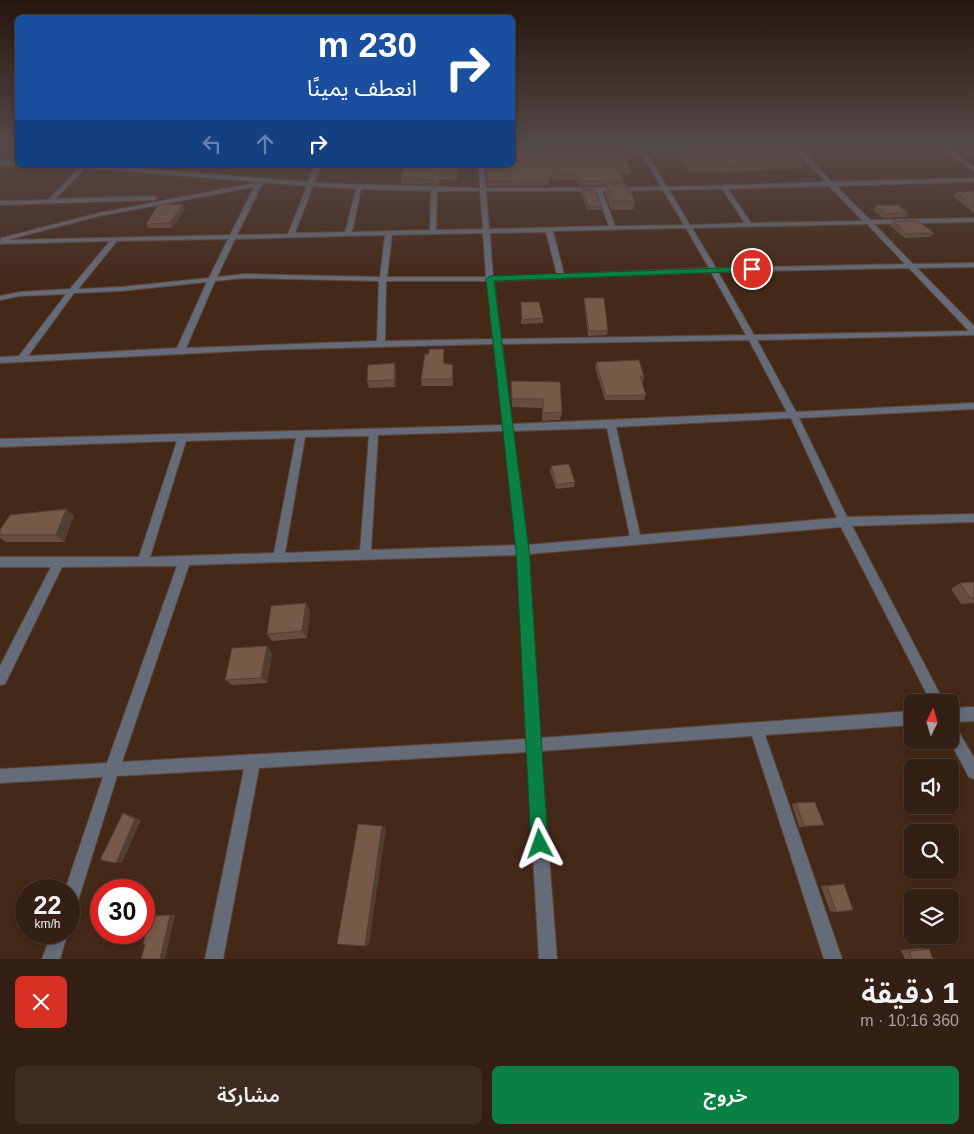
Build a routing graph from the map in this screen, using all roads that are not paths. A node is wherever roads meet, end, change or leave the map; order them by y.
1 (61, 191) edge
2 (223, 191) edge
3 (255, 191) edge
4 (308, 191) edge
5 (358, 191) edge
6 (434, 191) edge
7 (482, 191) edge
8 (599, 191) edge
9 (667, 191) edge
10 (726, 191) edge
11 (839, 191) edge
12 (192, 196) junction
13 (50, 202) junction
14 (0, 203) edge
15 (974, 220) edge
16 (870, 223) junction
17 (749, 225) junction
18 (688, 227) junction
19 (613, 228) junction
20 (549, 229) junction
21 (486, 231) junction
22 (433, 232) junction
23 (389, 233) junction
24 (348, 234) junction
25 (292, 236) junction
26 (232, 237) junction
27 (115, 240) junction
28 (0, 241) edge
29 (974, 265) edge
30 (912, 266) junction
31 (714, 270) junction
32 (562, 276) junction
33 (212, 279) junction
34 (384, 279) junction
35 (490, 279) junction
36 (73, 290) junction
37 (0, 298) edge
38 (974, 332) edge
39 (752, 339) junction
40 (498, 342) junction
41 (381, 344) junction
42 (180, 351) junction
43 (21, 359) junction
44 (0, 360) edge
45 (974, 406) edge
46 (793, 414) junction
47 (611, 425) junction
48 (508, 428) junction
49 (374, 432) junction
50 (301, 434) junction
51 (183, 437) junction
52 (0, 443) edge
53 (974, 518) edge
54 (844, 522) junction
55 (636, 540) junction
56 (523, 550) junction
57 (364, 555) junction
58 (279, 558) junction
59 (185, 560) junction
60 (0, 562) edge
61 (59, 562) junction
62 (143, 562) junction
63 (0, 679) edge
64 (934, 694) edge
65 (974, 714) edge
66 (959, 715) edge
67 (904, 719) edge
68 (756, 729) junction
69 (959, 743) edge
70 (534, 744) junction
71 (253, 761) junction
72 (112, 770) junction
73 (974, 772) edge
74 (0, 776) edge
75 (77, 879) edge
76 (56, 944) edge
77 (51, 959) edge
78 (214, 959) edge
79 (548, 959) edge
80 (833, 959) edge

1 - 13 street
2 - 12 street
3 - 26 street
4 - 25 street
5 - 24 street
6 - 22 street
7 - 21 street
8 - 19 street
9 - 18 street
10 - 17 street
11 - 16 street
12 - 13 street
12 - 28 street
13 - 14 street
15 - 16 street
16 - 17 street
16 - 30 street
17 - 18 street
18 - 19 street
18 - 31 street
19 - 20 street
20 - 21 street
20 - 32 street
21 - 22 street
21 - 35 street
22 - 23 street
23 - 24 street
23 - 34 street
24 - 25 street
25 - 26 street
26 - 27 street
26 - 33 street
27 - 28 street
27 - 36 street
29 - 30 street
30 - 31 street
30 - 38 street
31 - 32 street
31 - 39 street
32 - 35 street
33 - 34 street
33 - 36 street
33 - 42 street
34 - 35 street
34 - 41 street
35 - 40 street
36 - 37 street
36 - 43 street
38 - 39 street
39 - 40 street
39 - 46 street
40 - 41 street
40 - 48 street
41 - 42 street
42 - 43 street
43 - 44 street
45 - 46 street
46 - 47 street
46 - 54 street
47 - 48 street
47 - 55 street
48 - 49 street
48 - 56 street
49 - 50 street
49 - 57 street
50 - 51 street
50 - 58 street
51 - 52 street
51 - 62 street
53 - 54 street
54 - 55 street
54 - 64 street
55 - 56 street
56 - 57 street
56 - 70 street
57 - 58 street
58 - 59 street
59 - 62 street
59 - 72 street
60 - 61 street
61 - 62 street
61 - 63 street
65 - 66 street
67 - 68 street
68 - 70 street
68 - 80 street
69 - 73 street
70 - 71 street
70 - 79 street
71 - 72 street
71 - 78 street
72 - 74 street
72 - 75 street
76 - 77 street

